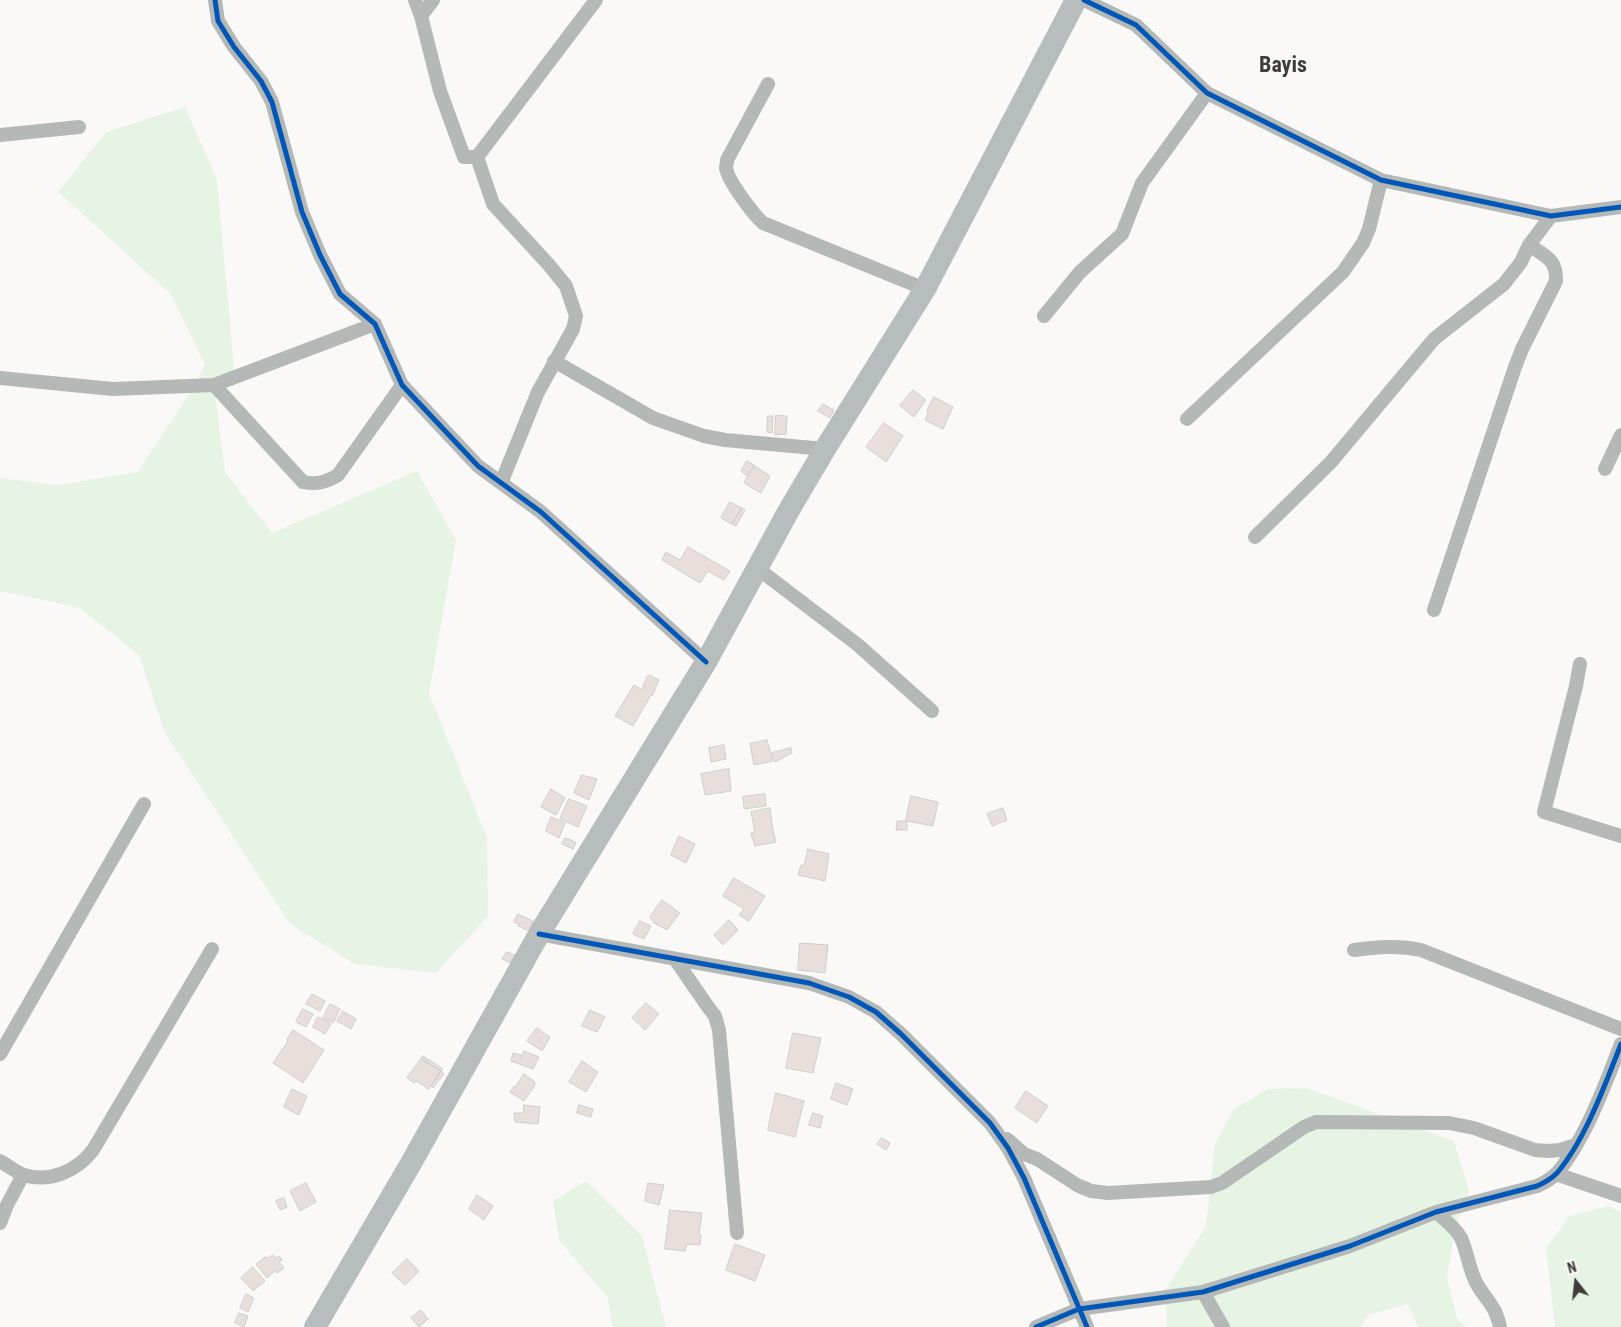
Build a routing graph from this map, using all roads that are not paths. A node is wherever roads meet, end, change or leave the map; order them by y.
1 (215, 0) edge
2 (415, 0) edge
3 (433, 0) edge
4 (596, 0) edge
5 (1076, 0) edge
6 (1084, 0) edge
7 (421, 16) junction
8 (768, 84) dead end
9 (1207, 93) junction
10 (79, 127) dead end
11 (0, 135) edge
12 (478, 157) junction
13 (1381, 180) junction
14 (1621, 207) edge
15 (1551, 216) junction
16 (1529, 245) junction
17 (925, 289) junction
18 (1044, 316) dead end
19 (374, 324) junction
20 (554, 360) junction
21 (0, 378) edge
22 (402, 384) junction
23 (214, 385) junction
24 (1187, 419) dead end
25 (1621, 435) edge
26 (825, 449) junction
27 (1605, 469) dead end
28 (501, 483) junction
29 (1254, 537) dead end
30 (757, 568) junction
31 (1434, 610) dead end
32 (706, 662) junction
33 (1580, 664) dead end
34 (932, 711) dead end
35 (144, 804) dead end
36 (1621, 836) edge
37 (539, 934) junction
38 (212, 949) dead end
39 (1354, 950) dead end
40 (676, 958) junction
41 (1621, 1029) edge
42 (1621, 1044) edge
43 (0, 1054) edge
44 (990, 1123) junction
45 (1576, 1145) junction
46 (0, 1161) edge
47 (1556, 1174) junction
48 (23, 1175) junction
49 (1621, 1196) edge
50 (1436, 1212) junction
51 (0, 1222) edge
52 (737, 1233) dead end
53 (1203, 1292) junction
54 (1079, 1309) junction
55 (315, 1327) edge
56 (1036, 1327) edge
57 (1087, 1327) edge
58 (1223, 1327) edge
59 (1500, 1327) edge

1 - 19 street
2 - 7 street
3 - 7 street
4 - 12 street
5 - 17 main road
6 - 9 street
7 - 12 street
8 - 17 street
9 - 13 street
9 - 18 street
10 - 11 street
12 - 20 street
13 - 15 street
13 - 24 street
14 - 15 street
15 - 16 street
16 - 29 street
16 - 31 street
17 - 26 main road
19 - 22 street
19 - 23 street
20 - 26 street
20 - 28 street
21 - 23 street
22 - 23 street
22 - 28 street
25 - 27 street
26 - 30 main road
28 - 32 street
30 - 32 main road
30 - 34 street
32 - 37 main road
33 - 36 street
35 - 43 street
37 - 40 street
37 - 55 main road
38 - 48 street
39 - 41 street
40 - 44 street
40 - 52 street
42 - 45 street
44 - 45 street
44 - 54 street
45 - 47 street
46 - 48 street
47 - 49 street
47 - 50 street
48 - 51 street
50 - 53 street
50 - 59 street
53 - 54 street
53 - 58 street
54 - 56 street
54 - 57 street

